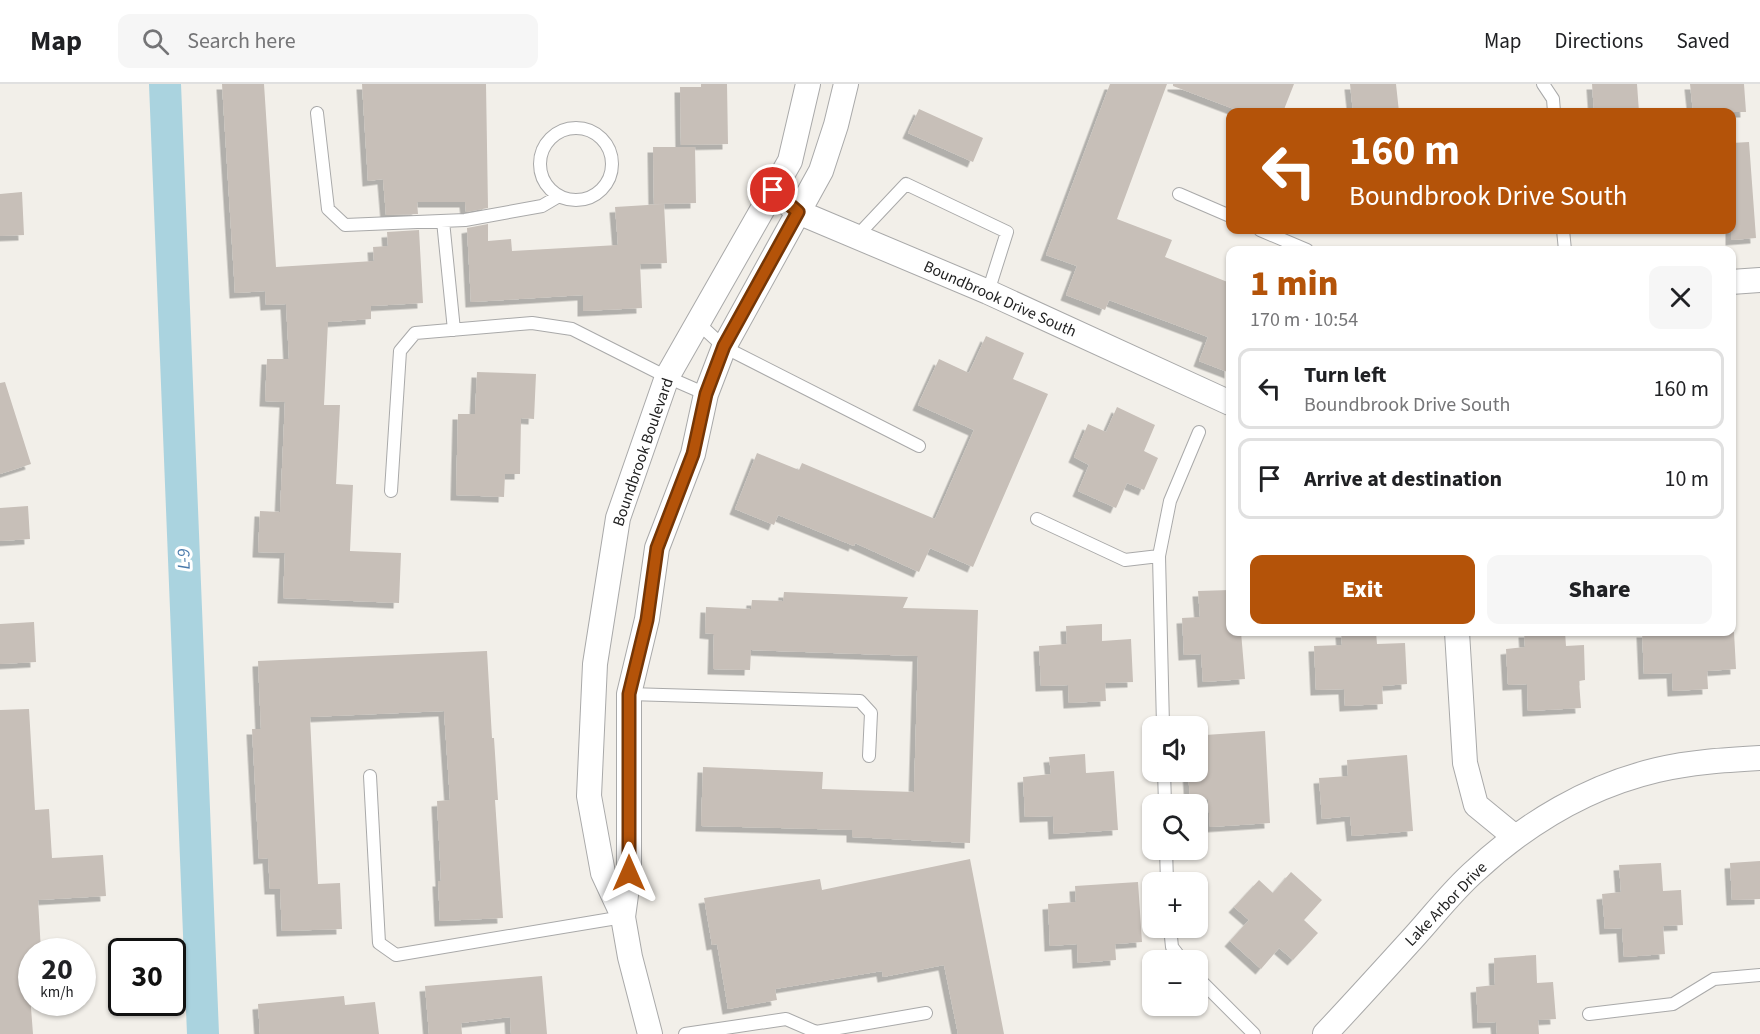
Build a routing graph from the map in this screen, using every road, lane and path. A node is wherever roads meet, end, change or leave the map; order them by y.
1 (808, 84) edge
2 (846, 84) edge
3 (1543, 84) edge
4 (1554, 108) edge
5 (317, 113) dead end
6 (773, 190) junction
7 (1179, 194) dead end
8 (558, 196) junction
9 (798, 212) junction
10 (1226, 214) edge
11 (443, 221) junction
12 (1269, 234) edge
13 (857, 236) junction
14 (1298, 246) edge
15 (1760, 280) edge
16 (1736, 282) edge
17 (987, 292) junction
18 (698, 322) junction
19 (454, 330) junction
20 (724, 346) junction
21 (667, 377) junction
22 (706, 394) junction
23 (1226, 401) edge
24 (1199, 432) dead end
25 (919, 446) dead end
26 (391, 491) dead end
27 (1036, 519) dead end
28 (1159, 556) junction
29 (1457, 636) edge
30 (629, 694) junction
31 (1163, 716) edge
32 (869, 756) dead end
33 (1760, 758) edge
34 (370, 776) dead end
35 (1515, 837) junction
36 (623, 917) junction
37 (1760, 975) edge
38 (1208, 988) edge
39 (926, 1013) dead end
40 (1589, 1014) dead end
41 (650, 1034) edge
42 (686, 1034) edge
43 (1254, 1034) edge
44 (1325, 1034) edge

1 - 6 street, Boundbrook Boulevard
2 - 9 street, Boundbrook Boulevard
3 - 4 lane
5 - 11 lane
6 - 9 street, Boundbrook Drive South
6 - 18 street, Boundbrook Boulevard
7 - 10 lane
8 - 8 lane
8 - 11 lane
9 - 13 street, Boundbrook Drive South
9 - 20 street, Boundbrook Boulevard
11 - 19 lane
12 - 14 lane
13 - 17 street, Boundbrook Drive South
13 - 17 lane
15 - 16 street
17 - 23 street, Boundbrook Drive South
18 - 20 lane
18 - 21 street, Boundbrook Boulevard
19 - 21 lane
19 - 26 lane
20 - 22 street, Boundbrook Boulevard
20 - 25 lane
21 - 22 lane
21 - 36 street, Boundbrook Boulevard
22 - 30 street, Boundbrook Boulevard
24 - 28 lane
27 - 28 lane
28 - 31 lane
29 - 35 street
30 - 32 lane
30 - 36 street, Boundbrook Boulevard
33 - 35 street, Lake Arbor Drive
34 - 36 lane
35 - 44 street, Lake Arbor Drive
36 - 41 street, Boundbrook Boulevard
37 - 40 lane
38 - 43 lane
39 - 42 lane

